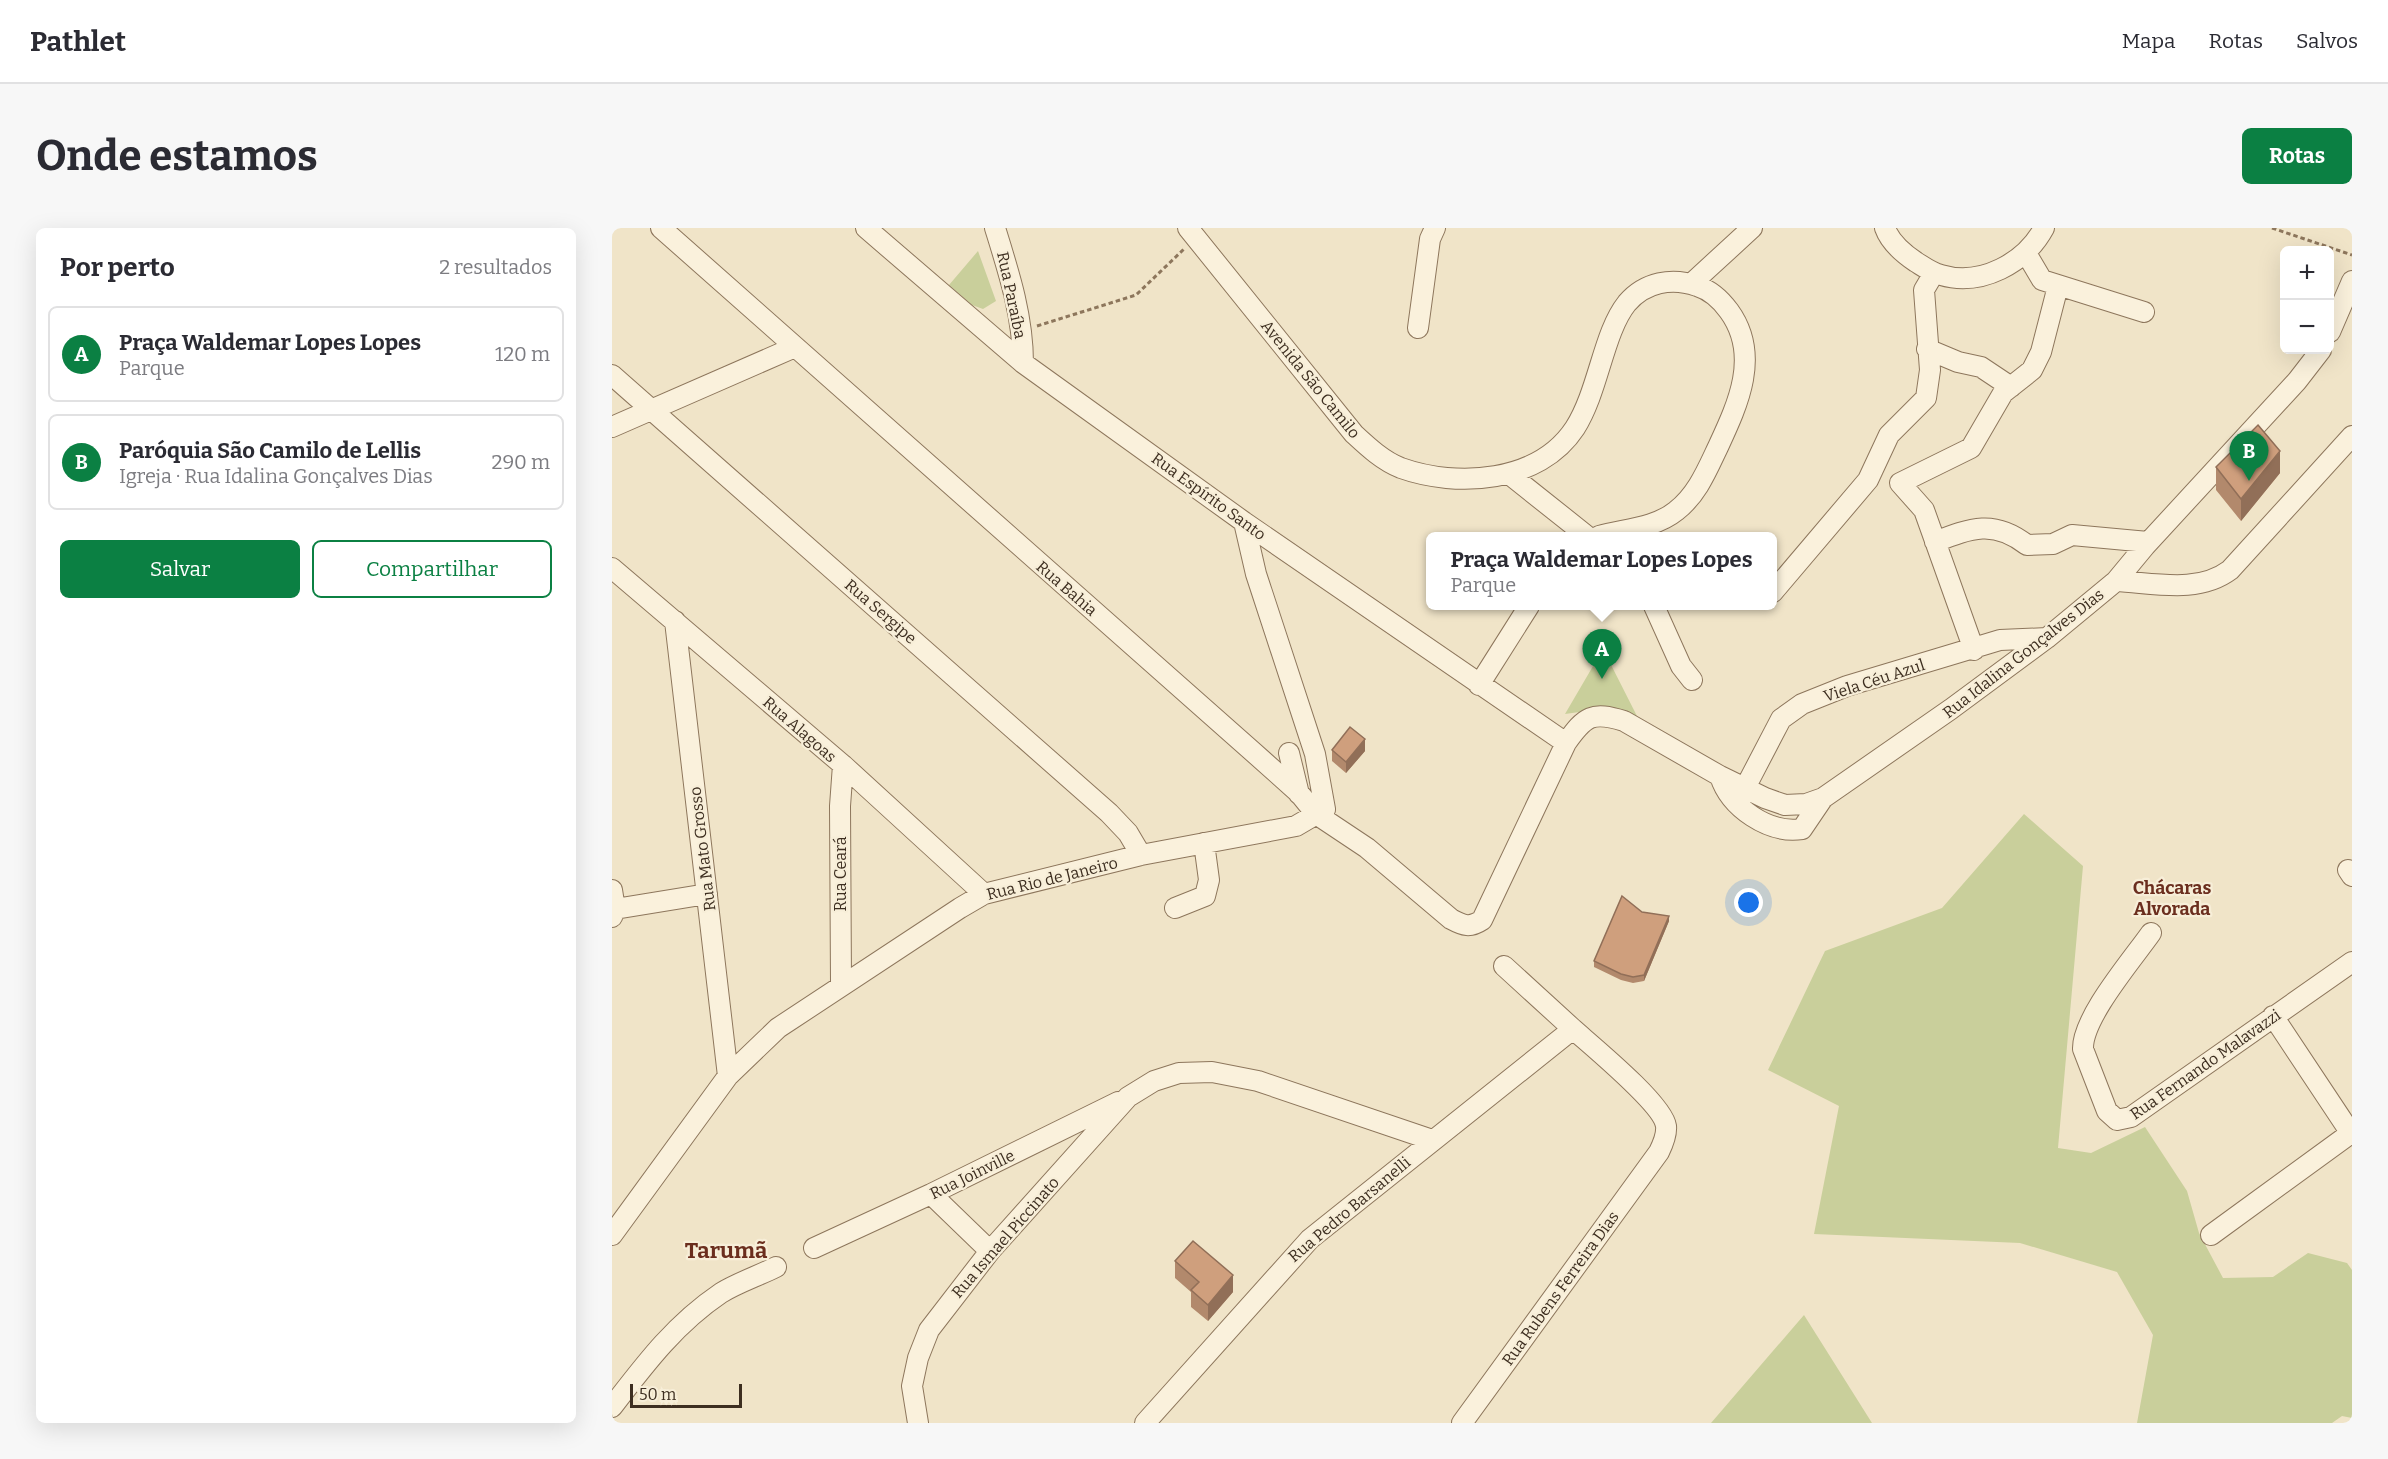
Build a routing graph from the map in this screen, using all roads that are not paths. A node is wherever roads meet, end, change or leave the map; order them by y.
1 (661, 228) edge
2 (866, 228) edge
3 (995, 228) edge
4 (1435, 228) edge
5 (1752, 228) edge
6 (1885, 228) edge
7 (2044, 228) edge
8 (1192, 233) edge
9 (2026, 253) junction
10 (1934, 273) junction
11 (2352, 281) edge
12 (1691, 284) junction
13 (2058, 286) junction
14 (2144, 312) dead end
15 (2334, 323) edge
16 (1418, 328) dead end
17 (795, 347) junction
18 (1927, 349) junction
19 (2318, 354) edge
20 (1023, 363) junction
21 (612, 375) edge
22 (2011, 387) junction
23 (651, 409) junction
24 (612, 427) edge
25 (2352, 436) edge
26 (1509, 474) junction
27 (1244, 522) junction
28 (1581, 532) edge
29 (1626, 532) edge
30 (1935, 542) junction
31 (2148, 542) junction
32 (612, 568) edge
33 (2116, 581) junction
34 (1777, 587) edge
35 (1526, 610) edge
36 (1656, 610) edge
37 (675, 621) junction
38 (2047, 638) junction
39 (1974, 650) junction
40 (1692, 680) dead end
41 (1479, 685) junction
42 (1566, 743) junction
43 (1252, 751) junction
44 (1289, 753) junction
45 (1315, 754) junction
46 (843, 765) junction
47 (1720, 776) junction
48 (1744, 788) junction
49 (1299, 793) junction
50 (1823, 798) junction
51 (1316, 814) junction
52 (1287, 828) junction
53 (1204, 843) junction
54 (1141, 855) junction
55 (707, 894) junction
56 (984, 894) junction
57 (613, 905) edge
58 (1175, 908) dead end
59 (2151, 933) dead end
60 (2352, 962) edge
61 (1504, 966) dead end
62 (841, 984) junction
63 (2273, 1016) junction
64 (1573, 1029) junction
65 (728, 1076) junction
66 (1128, 1096) junction
67 (2351, 1134) edge
68 (1432, 1140) junction
69 (931, 1194) junction
70 (612, 1235) edge
71 (2211, 1235) dead end
72 (814, 1248) dead end
73 (990, 1251) junction
74 (776, 1267) dead end
75 (612, 1407) edge
76 (918, 1423) edge
77 (1145, 1423) edge
78 (1462, 1423) edge

1 - 17 street, Rua Bahia
2 - 20 street, Rua Espírito Santo
3 - 20 street, Rua Paraíba
4 - 16 street
5 - 12 street
6 - 10 street
7 - 9 street
8 - 26 street, Avenida São Camilo
9 - 10 street
9 - 13 street
10 - 18 street
11 - 15 street
12 - 26 street, Avenida São Camilo
12 - 29 street, Avenida São Camilo
13 - 14 street
13 - 22 street
17 - 23 street
17 - 43 street, Rua Bahia
18 - 22 street
18 - 34 street
19 - 31 street, Rua Idalina Gonçalves Dias
20 - 27 street, Rua Espírito Santo
21 - 23 street, Rua Sergipe
22 - 30 street
23 - 24 street
23 - 54 street, Rua Sergipe
25 - 33 street
26 - 28 street
27 - 41 street, Rua Espírito Santo
27 - 45 street
30 - 31 street
30 - 39 street
31 - 33 street, Rua Idalina Gonçalves Dias
32 - 37 street, Rua Alagoas
33 - 38 street, Rua Idalina Gonçalves Dias
35 - 41 street
36 - 40 street
37 - 46 street, Rua Alagoas
37 - 55 street, Rua Mato Grosso
38 - 39 street, Viela Céu Azul
38 - 50 street, Rua Idalina Gonçalves Dias
39 - 48 street, Viela Céu Azul
41 - 42 street, Rua Espírito Santo
42 - 47 street
42 - 51 street, Rua Bahia
43 - 44 street
43 - 49 street, Rua Bahia
44 - 45 street
44 - 49 street
45 - 51 street
46 - 56 street, Rua Alagoas
46 - 62 street, Rua Ceará
47 - 48 street, Rua Idalina Gonçalves Dias
47 - 50 street, Rua Idalina Gonçalves Dias
48 - 50 street, Rua Idalina Gonçalves Dias
49 - 51 street, Rua Bahia
49 - 52 street
51 - 52 street, Rua Rio de Janeiro
52 - 53 street, Rua Rio de Janeiro
53 - 54 street, Rua Rio de Janeiro
53 - 58 street
54 - 56 street, Rua Rio de Janeiro
55 - 57 street
55 - 65 street, Rua Mato Grosso
56 - 62 street, Rua Rio de Janeiro
59 - 63 street, Rua Fernando Malavazzi
60 - 63 street, Rua Fernando Malavazzi
61 - 64 street
62 - 65 street, Rua Rio de Janeiro
63 - 67 street
64 - 68 street, Rua Pedro Barsanelli
64 - 78 street, Rua Rubens Ferreira Dias
65 - 70 street, Rua Rio de Janeiro
66 - 68 street, Rua Ismael Piccinato
66 - 69 street, Rua Joinville
66 - 73 street, Rua Ismael Piccinato
67 - 71 street
68 - 77 street, Rua Pedro Barsanelli
69 - 72 street, Rua Joinville
69 - 73 street
73 - 76 street, Rua Ismael Piccinato
74 - 75 street

